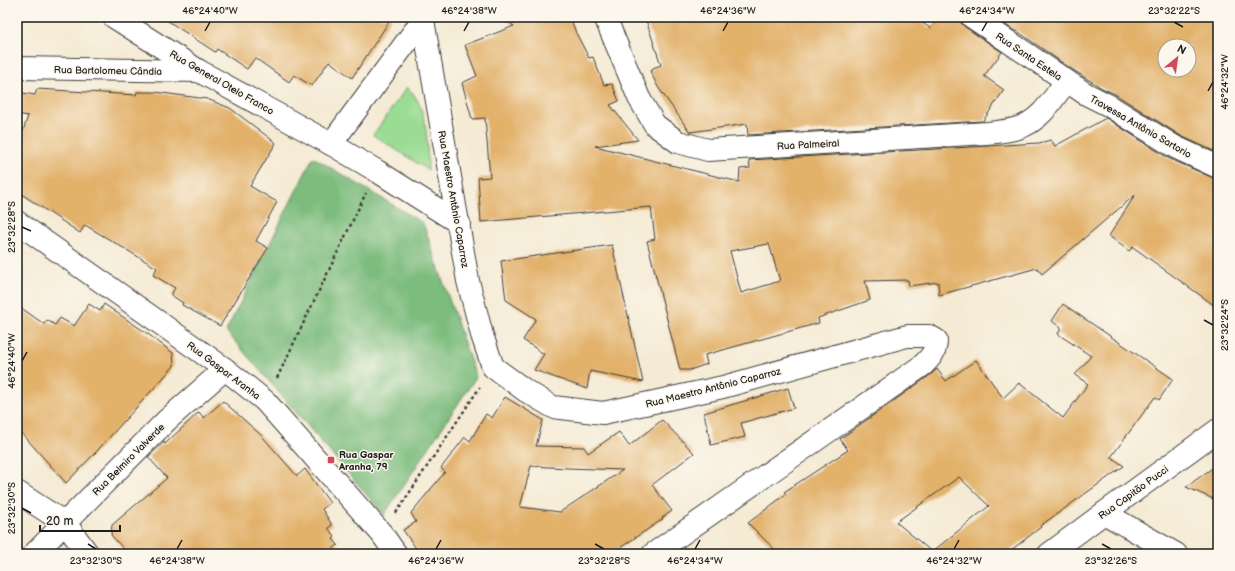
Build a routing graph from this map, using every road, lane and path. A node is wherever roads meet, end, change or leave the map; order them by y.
1 (114, 17) edge
2 (605, 17) edge
3 (972, 17) edge
4 (424, 18) edge
5 (17, 68) edge
6 (199, 71) junction
7 (1066, 81) junction
8 (331, 144) junction
9 (1218, 167) edge
10 (377, 171) junction
11 (17, 222) edge
12 (458, 223) junction
13 (493, 367) junction
14 (225, 369) junction
15 (265, 401) junction
16 (1218, 430) edge
17 (17, 492) edge
18 (1104, 512) junction
19 (65, 523) junction
20 (382, 534) junction
21 (34, 554) edge
22 (88, 554) edge
23 (396, 554) edge
24 (654, 554) edge
25 (1049, 554) edge
26 (1176, 554) edge

1 - 6 street, Rua General Otelo Franco
2 - 7 street, Rua Palmeiral
3 - 7 street, Rua Santa Estela
4 - 8 street
4 - 12 street, Rua Maestro Antônio Caparroz
5 - 6 street, Rua Bartolomeu Cândia
6 - 8 street, Rua General Otelo Franco
7 - 9 street, Travessa Antônio Sartorio
8 - 10 street, Rua General Otelo Franco
10 - 12 street, Rua General Otelo Franco
10 - 15 path
11 - 14 street, Rua Gaspar Aranha
12 - 13 street, Rua Maestro Antônio Caparroz
13 - 20 path
13 - 24 street, Rua Maestro Antônio Caparroz
14 - 15 street, Rua Gaspar Aranha
14 - 19 street, Rua Belmiro Valverde
15 - 20 street, Rua Gaspar Aranha
16 - 18 street, Rua Capitão Pucci
17 - 19 street
18 - 25 street, Rua Capitão Pucci
18 - 26 street
19 - 21 street, Rua Belmiro Valverde
19 - 22 street
20 - 23 street, Rua Gaspar Aranha

